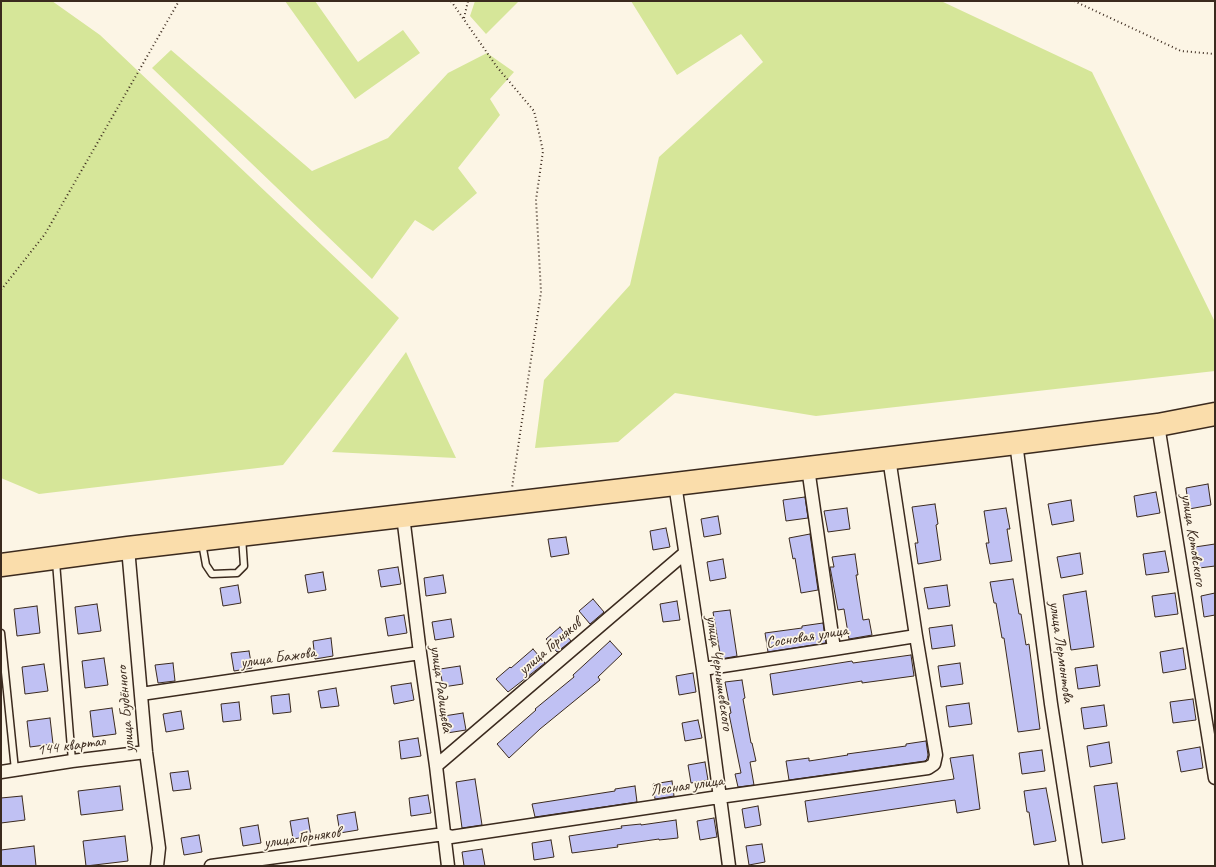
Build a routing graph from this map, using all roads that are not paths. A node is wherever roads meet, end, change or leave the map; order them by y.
1 (1215, 414) edge
2 (1158, 425) junction
3 (1016, 443) junction
4 (888, 458) junction
5 (808, 468) junction
6 (675, 484) junction
7 (403, 516) junction
8 (242, 535) junction
9 (202, 539) junction
10 (128, 548) junction
11 (685, 553) junction
12 (56, 558) junction
13 (1, 565) edge
14 (1, 633) edge
15 (916, 636) junction
16 (834, 650) junction
17 (420, 653) junction
18 (703, 668) junction
19 (142, 694) junction
20 (146, 752) junction
21 (72, 761) junction
22 (436, 766) junction
23 (14, 770) junction
24 (1, 772) edge
25 (1215, 778) edge
26 (719, 797) junction
27 (444, 834) junction
28 (157, 866) edge
29 (212, 866) edge
30 (448, 866) edge
31 (729, 866) edge
32 (1076, 866) edge

1 - 2 highway
2 - 3 highway
2 - 25 street, улица Котовского
3 - 4 highway
3 - 32 street, улица Лермонтова
4 - 5 highway
4 - 15 street
5 - 6 highway
5 - 16 street
6 - 7 highway
6 - 11 street, улица Чернышевского
7 - 8 highway
7 - 17 street, улица Радищева
8 - 9 highway
8 - 9 lane
9 - 10 highway
10 - 12 highway
10 - 19 street, улица Будённого
11 - 18 street, улица Чернышевского
11 - 22 street, улица Горняков
12 - 13 highway
12 - 21 lane
14 - 23 lane
15 - 16 street, Сосновая улица
15 - 26 street, Лесная улица
16 - 18 street, Сосновая улица
17 - 19 street, улица Бажова
17 - 22 street, улица Радищева
18 - 26 street, улица Чернышевского
19 - 20 street, улица Будённого
20 - 21 street, 144 квартал
20 - 28 street, улица Будённого
21 - 23 street, 144 квартал
22 - 27 street, улица Радищева
23 - 24 street, 144 квартал
26 - 27 street, Лесная улица
26 - 31 street, улица Чернышевского
27 - 29 street, улица Горняков
27 - 30 street, улица Радищева

